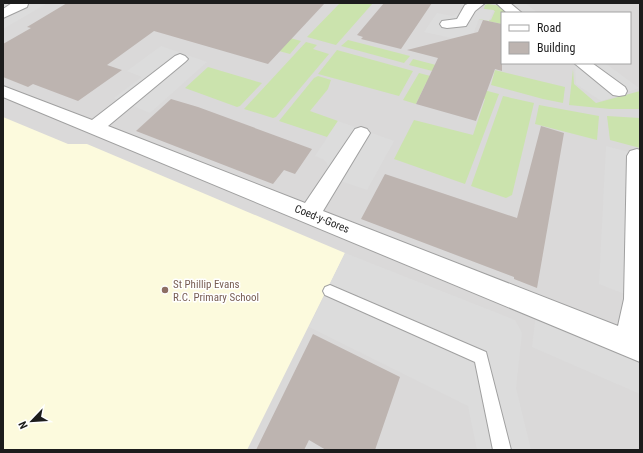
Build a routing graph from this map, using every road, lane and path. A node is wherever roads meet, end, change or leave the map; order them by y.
1 (18, 3) edge
2 (479, 3) edge
3 (502, 3) edge
4 (515, 12) edge
5 (3, 14) edge
6 (447, 24) dead end
7 (180, 59) dead end
8 (583, 64) edge
9 (3, 91) edge
10 (619, 91) dead end
11 (94, 128) junction
12 (361, 133) dead end
13 (637, 156) dead end
14 (310, 214) junction
15 (330, 291) dead end
16 (634, 346) edge
17 (502, 450) edge

1 - 5 street
2 - 6 street
3 - 4 street
7 - 11 street
8 - 10 street
9 - 11 street, Coed-y-Gores
11 - 14 street, Coed-y-Gores
12 - 14 street
13 - 16 street
14 - 16 street, Coed-y-Gores
15 - 17 lane

